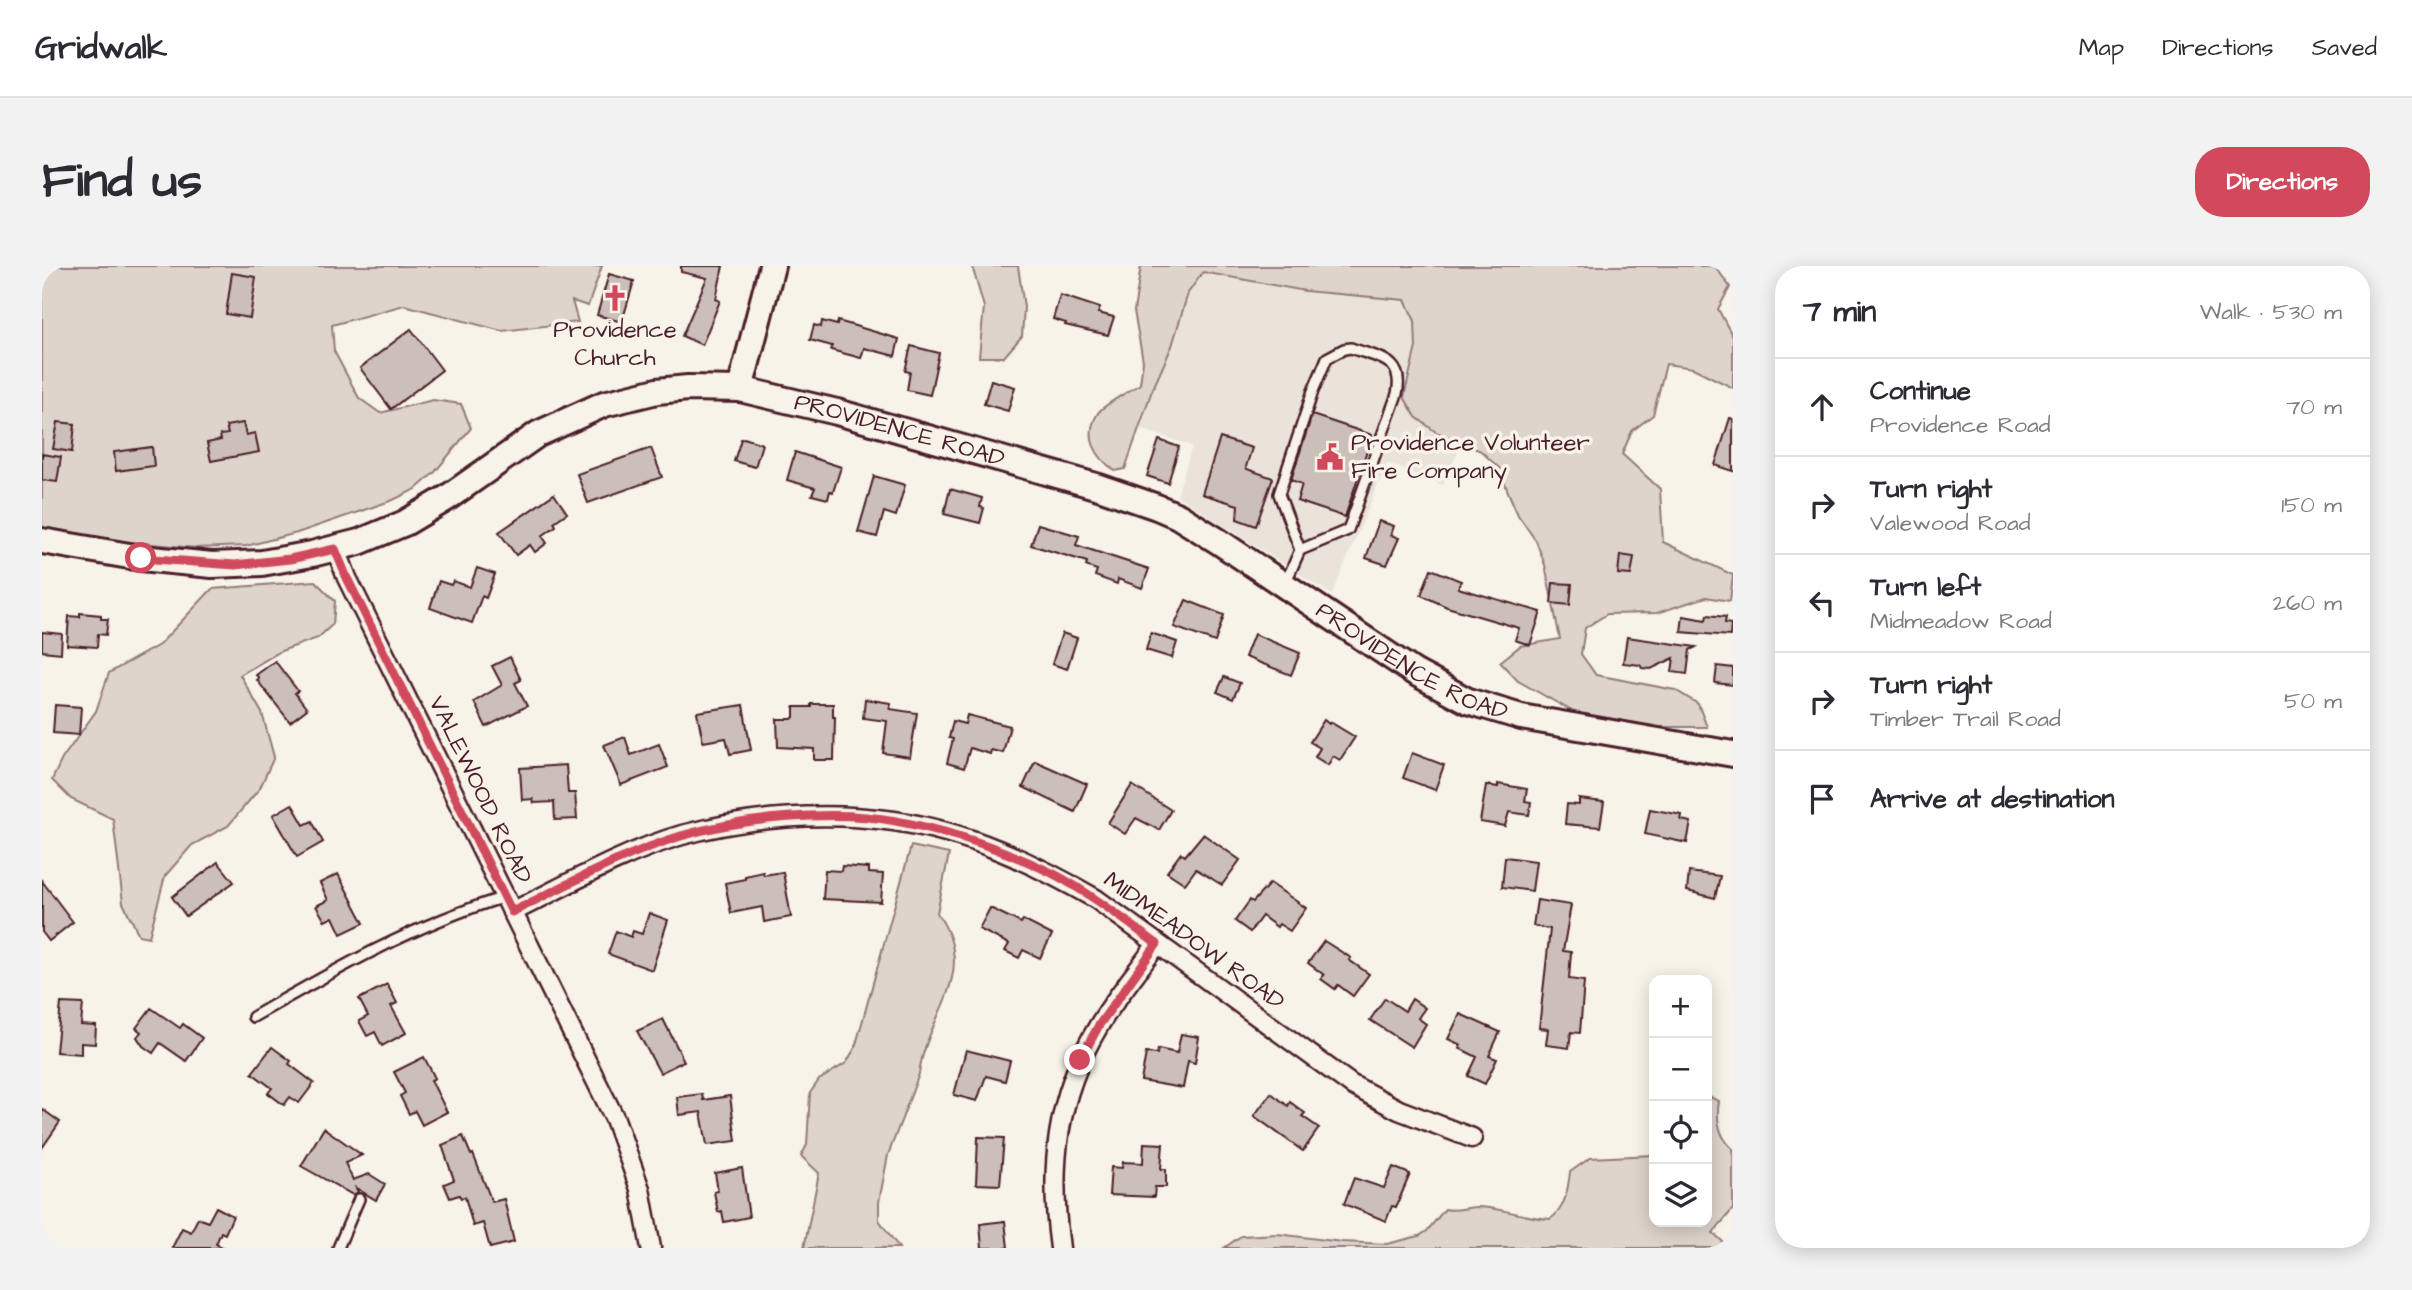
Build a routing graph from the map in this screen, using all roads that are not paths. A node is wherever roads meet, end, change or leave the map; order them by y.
1 (772, 266) edge
2 (740, 389) junction
3 (42, 541) edge
4 (335, 549) junction
5 (1300, 550) junction
6 (1284, 586) junction
7 (1733, 754) edge
8 (508, 905) junction
9 (1157, 944) junction
10 (253, 1017) dead end
11 (1472, 1138) dead end
12 (359, 1199) dead end
13 (338, 1248) edge
14 (652, 1248) edge
15 (1060, 1248) edge

1 - 2 street
2 - 4 street, PROVIDENCE ROAD
2 - 6 street, PROVIDENCE ROAD
3 - 4 street, PROVIDENCE ROAD
4 - 8 street, VALEWOOD ROAD
5 - 5 lane
5 - 6 lane
6 - 7 street, PROVIDENCE ROAD
8 - 9 street, MIDMEADOW ROAD
8 - 10 lane
8 - 14 street, VALEWOOD ROAD
9 - 11 street, MIDMEADOW ROAD
9 - 15 street
12 - 13 lane

